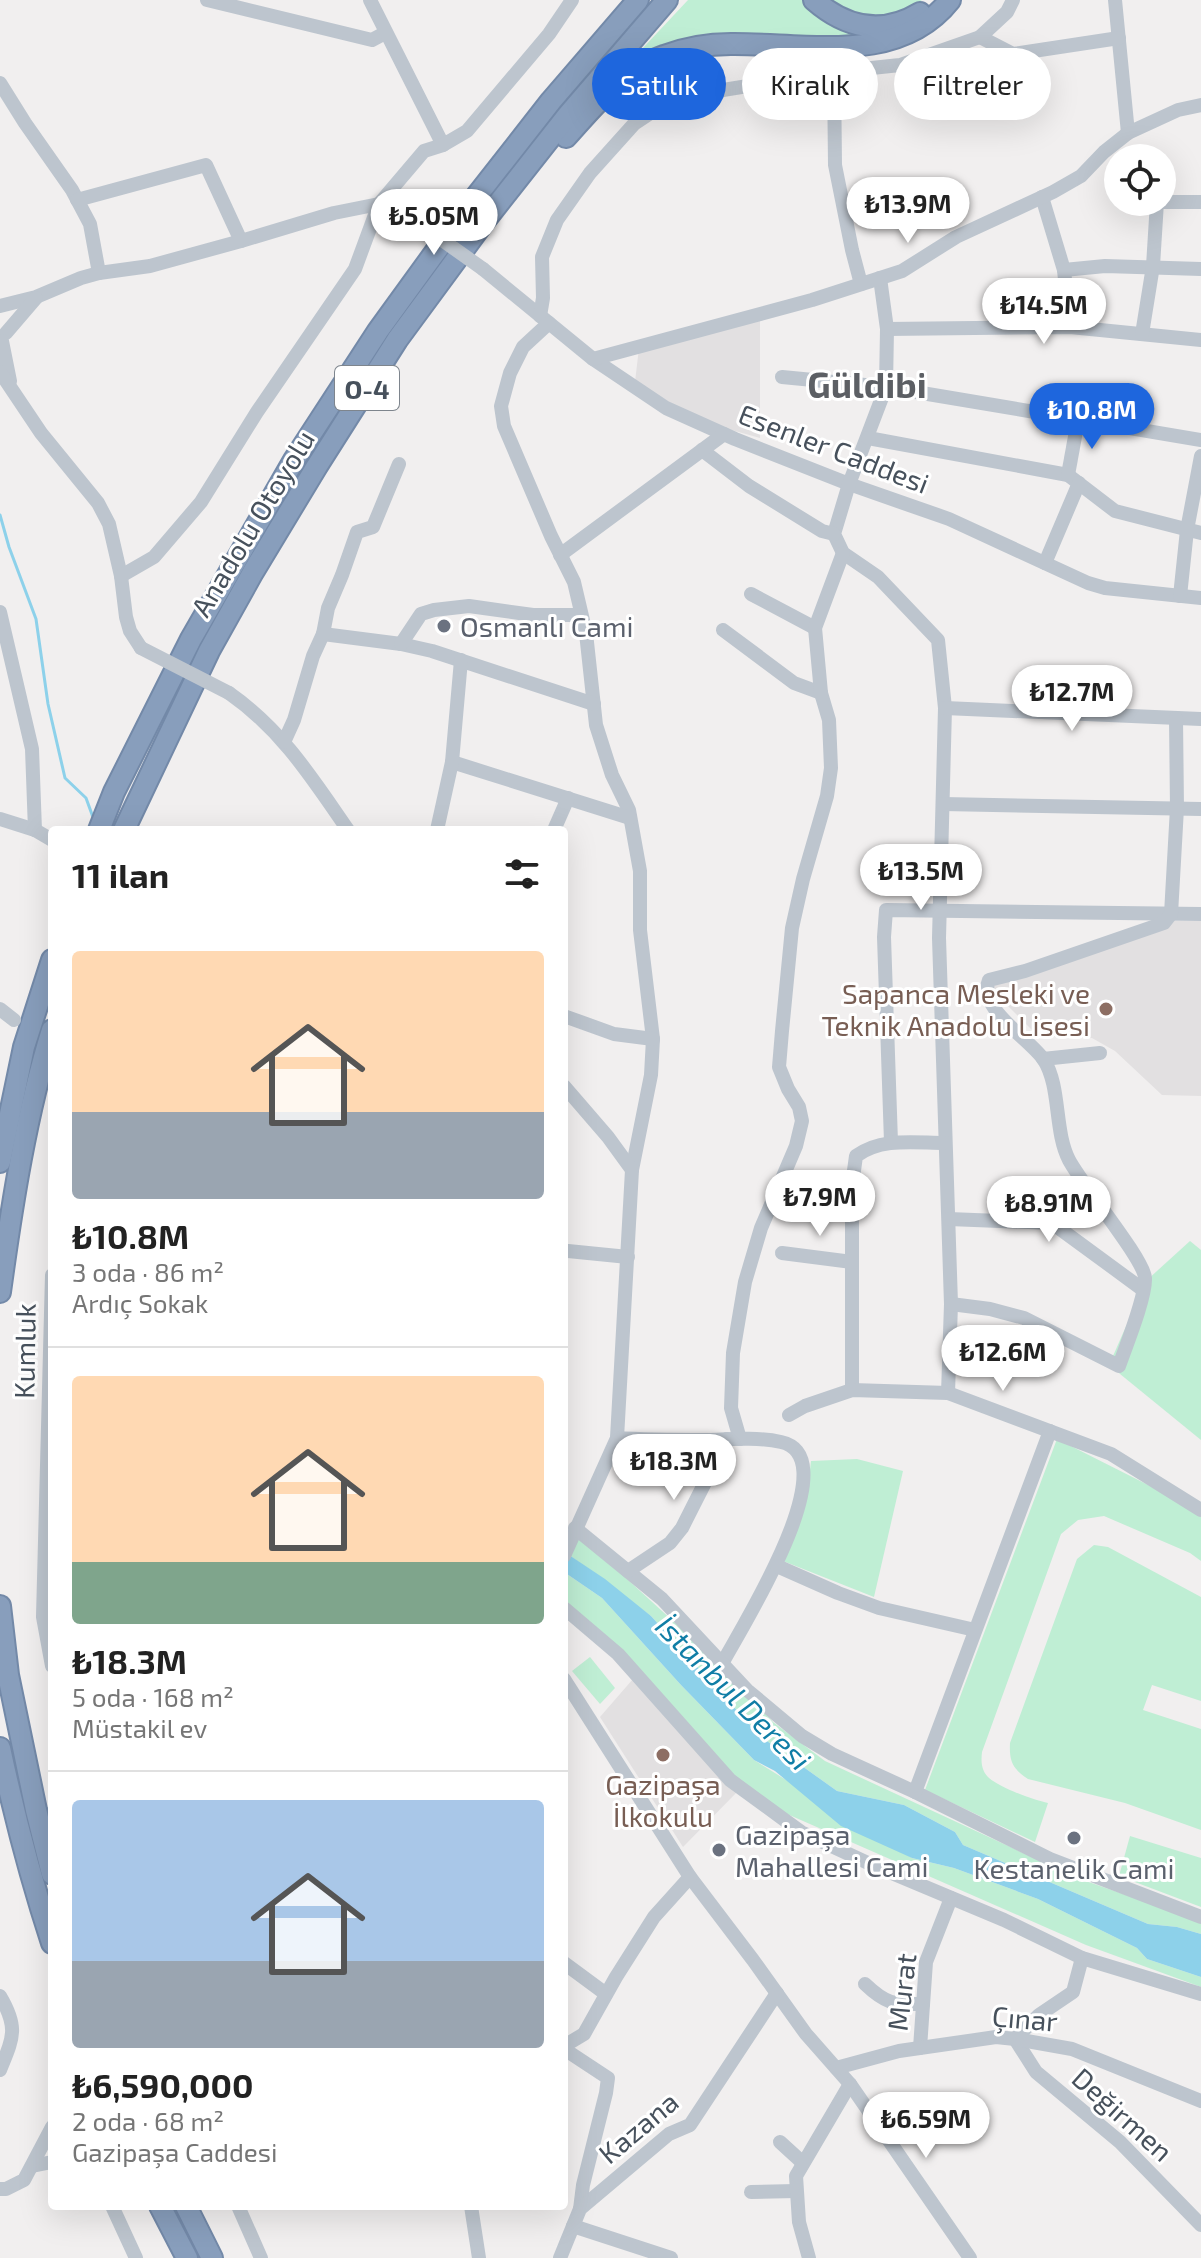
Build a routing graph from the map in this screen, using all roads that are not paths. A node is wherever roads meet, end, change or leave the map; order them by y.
1 (207, 0) edge
2 (370, 0) edge
3 (572, 0) edge
4 (622, 0) edge
5 (638, 0) edge
6 (667, 0) edge
7 (814, 0) edge
8 (936, 0) edge
9 (950, 0) edge
10 (1013, 0) edge
11 (1115, 0) edge
12 (385, 33) junction
13 (980, 37) junction
14 (1119, 38) junction
15 (878, 67) edge
16 (0, 83) edge
17 (742, 87) edge
18 (551, 101) junction
19 (1201, 105) edge
20 (835, 120) edge
21 (1128, 133) junction
22 (443, 145) junction
23 (1042, 197) junction
24 (77, 200) junction
25 (1176, 202) edge
26 (1201, 202) edge
27 (379, 204) junction
28 (1158, 216) edge
29 (241, 241) junction
30 (1153, 266) junction
31 (1201, 269) edge
32 (1064, 270) junction
33 (99, 273) junction
34 (880, 278) junction
35 (861, 284) junction
36 (36, 297) junction
37 (0, 306) edge
38 (0, 314) edge
39 (544, 320) junction
40 (1070, 327) junction
41 (887, 329) junction
42 (1142, 334) junction
43 (3, 339) edge
44 (397, 340) junction
45 (1201, 340) edge
46 (593, 359) junction
47 (0, 372) edge
48 (782, 377) dead end
49 (10, 385) junction
50 (886, 387) junction
51 (1078, 420) junction
52 (724, 434) junction
53 (868, 438) junction
54 (1201, 440) edge
55 (702, 450) junction
56 (1201, 456) edge
57 (399, 464) dead end
58 (1073, 479) junction
59 (849, 484) junction
60 (1194, 532) edge
61 (834, 534) junction
62 (843, 553) junction
63 (560, 555) junction
64 (1045, 563) junction
65 (121, 576) junction
66 (751, 594) dead end
67 (1180, 596) junction
68 (1201, 598) edge
69 (0, 612) edge
70 (581, 615) junction
71 (815, 628) junction
72 (723, 630) dead end
73 (323, 634) junction
74 (401, 644) junction
75 (461, 660) junction
76 (821, 693) junction
77 (594, 704) junction
78 (945, 708) junction
79 (1176, 718) junction
80 (1201, 719) edge
81 (284, 742) junction
82 (452, 762) junction
83 (568, 798) junction
84 (943, 804) junction
85 (1177, 808) junction
86 (1201, 809) edge
87 (630, 818) junction
88 (0, 819) edge
89 (127, 823) edge
90 (101, 826) edge
91 (345, 826) edge
92 (438, 826) edge
93 (556, 826) edge
94 (35, 830) junction
95 (48, 838) edge
96 (940, 911) junction
97 (1171, 914) junction
98 (1201, 914) edge
99 (48, 972) edge
100 (0, 1009) edge
101 (568, 1017) edge
102 (14, 1020) dead end
103 (653, 1039) junction
104 (48, 1043) edge
105 (1100, 1053) dead end
106 (1043, 1059) junction
107 (568, 1091) edge
108 (891, 1142) junction
109 (945, 1143) junction
110 (0, 1162) edge
111 (632, 1170) junction
112 (949, 1219) junction
113 (568, 1251) dead end
114 (782, 1253) dead end
115 (628, 1257) junction
116 (852, 1262) junction
117 (1142, 1289) junction
118 (0, 1292) edge
119 (951, 1304) junction
120 (852, 1390) junction
121 (948, 1393) junction
122 (789, 1415) dead end
123 (48, 1427) edge
124 (1050, 1431) junction
125 (617, 1438) junction
126 (733, 1439) junction
127 (1201, 1510) edge
128 (575, 1528) junction
129 (568, 1547) edge
130 (777, 1566) junction
131 (628, 1571) junction
132 (0, 1606) edge
133 (568, 1611) edge
134 (975, 1630) junction
135 (48, 1644) edge
136 (723, 1662) junction
137 (568, 1685) edge
138 (568, 1696) edge
139 (585, 1712) junction
140 (0, 1748) edge
141 (915, 1792) junction
142 (48, 1858) edge
143 (690, 1877) junction
144 (951, 1898) junction
145 (1201, 1917) edge
146 (48, 1930) edge
147 (1082, 1958) junction
148 (568, 1966) edge
149 (865, 1984) dead end
150 (777, 1993) junction
151 (606, 1994) junction
152 (1201, 1994) edge
153 (0, 1996) edge
154 (923, 2004) junction
155 (1015, 2039) junction
156 (568, 2045) edge
157 (920, 2048) junction
158 (568, 2051) edge
159 (836, 2068) junction
160 (0, 2070) edge
161 (850, 2084) junction
162 (1201, 2101) edge
163 (48, 2135) edge
164 (780, 2142) dead end
165 (48, 2163) edge
166 (803, 2163) junction
167 (32, 2166) junction
168 (796, 2191) junction
169 (751, 2192) dead end
170 (2, 2193) edge
171 (580, 2209) junction
172 (114, 2210) edge
173 (162, 2210) edge
174 (188, 2210) edge
175 (240, 2210) edge
176 (472, 2210) edge
177 (1201, 2225) edge
178 (573, 2226) junction
179 (136, 2258) edge
180 (187, 2258) edge
181 (212, 2258) edge
182 (261, 2258) edge
183 (479, 2258) edge
184 (560, 2258) edge
185 (671, 2258) edge
186 (809, 2258) edge
187 (970, 2258) edge

1 - 12 street
2 - 12 street
3 - 22 street
4 - 18 highway
5 - 18 highway, Anadolu Otoyolu / O-4
6 - 44 highway, Anadolu Otoyolu / O-4
7 - 8 highway
9 - 44 highway
10 - 13 street
11 - 14 street
12 - 22 street
13 - 14 street
13 - 15 street
14 - 21 street
16 - 24 street
17 - 39 street
18 - 90 highway, Anadolu Otoyolu / O-4
19 - 21 street
20 - 35 street
21 - 23 street
22 - 27 street
23 - 32 street
23 - 34 street
24 - 29 street
24 - 33 street
25 - 26 street
27 - 29 street
27 - 39 street, Esenler Caddesi, bridge
27 - 65 street
28 - 30 street
29 - 33 street
30 - 31 street
30 - 32 street
30 - 42 street
32 - 40 street
33 - 36 street
34 - 35 street
34 - 41 street
35 - 46 street
36 - 37 street
36 - 43 street
38 - 43 street
39 - 46 street, Esenler Caddesi
39 - 63 street
40 - 41 street
40 - 42 street
41 - 50 street
42 - 45 street
43 - 49 street
44 - 89 highway, Anadolu Otoyolu / O-4
46 - 52 street, Esenler Caddesi
47 - 49 street
48 - 50 street
49 - 65 street
50 - 51 street
50 - 53 street
51 - 54 street
51 - 58 street
52 - 55 street
52 - 59 street, Esenler Caddesi
53 - 58 street
53 - 59 street
55 - 61 street
55 - 63 street
56 - 60 street
57 - 73 street
58 - 60 street
58 - 64 street
59 - 61 street
59 - 64 street, Esenler Caddesi
60 - 67 street
61 - 62 street
62 - 71 street
62 - 78 street
63 - 70 street
64 - 67 street, Esenler Caddesi
65 - 81 street, bridge
66 - 71 street
67 - 68 street, Esenler Caddesi
69 - 94 street
70 - 74 street
70 - 77 street
71 - 76 street
72 - 76 street
73 - 74 street
73 - 81 street
74 - 75 street
75 - 77 street
75 - 82 street
76 - 126 street
77 - 87 street
78 - 79 street
78 - 84 street
79 - 80 street
79 - 85 street
81 - 91 street
82 - 83 street
82 - 92 street
83 - 87 street
83 - 93 street
84 - 85 street
84 - 96 street
85 - 86 street
85 - 97 street
87 - 103 street
88 - 94 street
94 - 95 street
96 - 97 street
96 - 108 street
96 - 109 street
97 - 98 street
97 - 106 street
99 - 110 highway
100 - 102 street
101 - 103 street
103 - 111 street
104 - 118 highway
105 - 106 street
106 - 117 street
107 - 111 street
108 - 109 street
108 - 116 street
109 - 112 street
111 - 115 street
112 - 117 street
112 - 119 street
113 - 115 street
114 - 116 street
115 - 125 street
116 - 120 street
117 - 119 street
119 - 121 street
120 - 121 street
120 - 122 street
121 - 124 street
123 - 135 street, Kumluk
124 - 127 street
124 - 134 street
125 - 126 street
125 - 128 street
126 - 130 street
126 - 131 street
128 - 129 street
128 - 131 street
130 - 134 street
130 - 136 street
131 - 136 street
132 - 142 highway
133 - 144 street
134 - 141 street
136 - 141 street
137 - 139 street
138 - 139 street
139 - 143 street
140 - 146 highway
141 - 145 street
143 - 150 street
143 - 151 street
144 - 147 street
144 - 154 street, Murat
147 - 152 street
147 - 155 street
148 - 151 street
149 - 154 street
150 - 159 street
150 - 171 street, Kazana
151 - 156 street
153 - 160 street
154 - 157 street, Murat
155 - 157 street, Çınar
155 - 162 street, Çınar
155 - 177 street, Değirmen
157 - 159 street, Çınar
158 - 171 street
159 - 161 street
161 - 166 street
161 - 187 street
163 - 167 street
164 - 166 street
165 - 167 street
166 - 168 street
167 - 170 street
168 - 169 street
168 - 186 street
171 - 178 street, Kazana
172 - 179 street
173 - 180 highway
174 - 181 highway
175 - 182 street
176 - 183 street
178 - 184 street, Kazana
178 - 185 street

